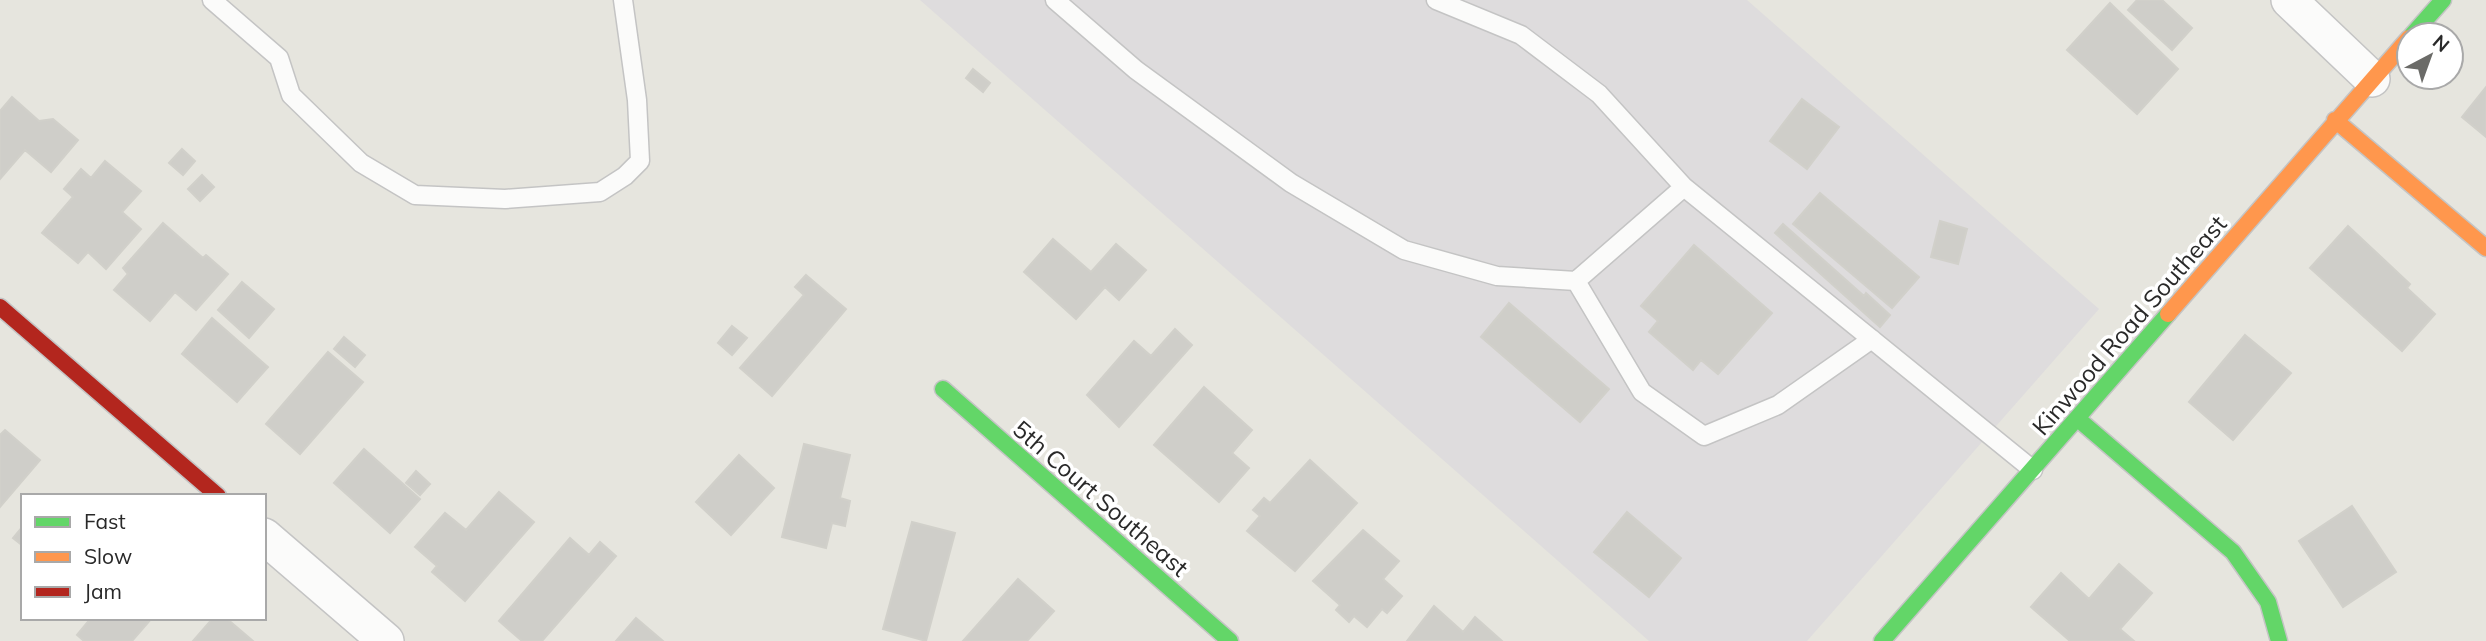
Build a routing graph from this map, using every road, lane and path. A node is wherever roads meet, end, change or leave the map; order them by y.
1 (212, 0) edge
2 (623, 0) edge
3 (1055, 0) edge
4 (1436, 0) edge
5 (2289, 0) edge
6 (2443, 0) edge
7 (2424, 21) edge
8 (2395, 53) edge
9 (2372, 79) junction
10 (2335, 120) junction
11 (1684, 187) junction
12 (2486, 248) edge
13 (1576, 281) junction
14 (0, 307) edge
15 (1872, 339) junction
16 (943, 389) dead end
17 (2078, 419) junction
18 (2033, 470) junction
19 (216, 494) edge
20 (266, 538) edge
21 (386, 641) edge
22 (1230, 641) edge
23 (1882, 641) edge
24 (2279, 641) edge

1 - 2 lane
3 - 13 lane
4 - 11 lane
5 - 9 street
6 - 7 street, Kinwood Road Southeast
8 - 9 street, Kinwood Road Southeast
9 - 10 street, Kinwood Road Southeast
10 - 12 street
10 - 17 street, Kinwood Road Southeast
11 - 13 lane
11 - 15 lane
13 - 15 lane
14 - 19 street
15 - 18 lane
16 - 22 street, 5th Court Southeast
17 - 18 street, Kinwood Road Southeast
17 - 24 street
18 - 23 street, Kinwood Road Southeast
20 - 21 street

